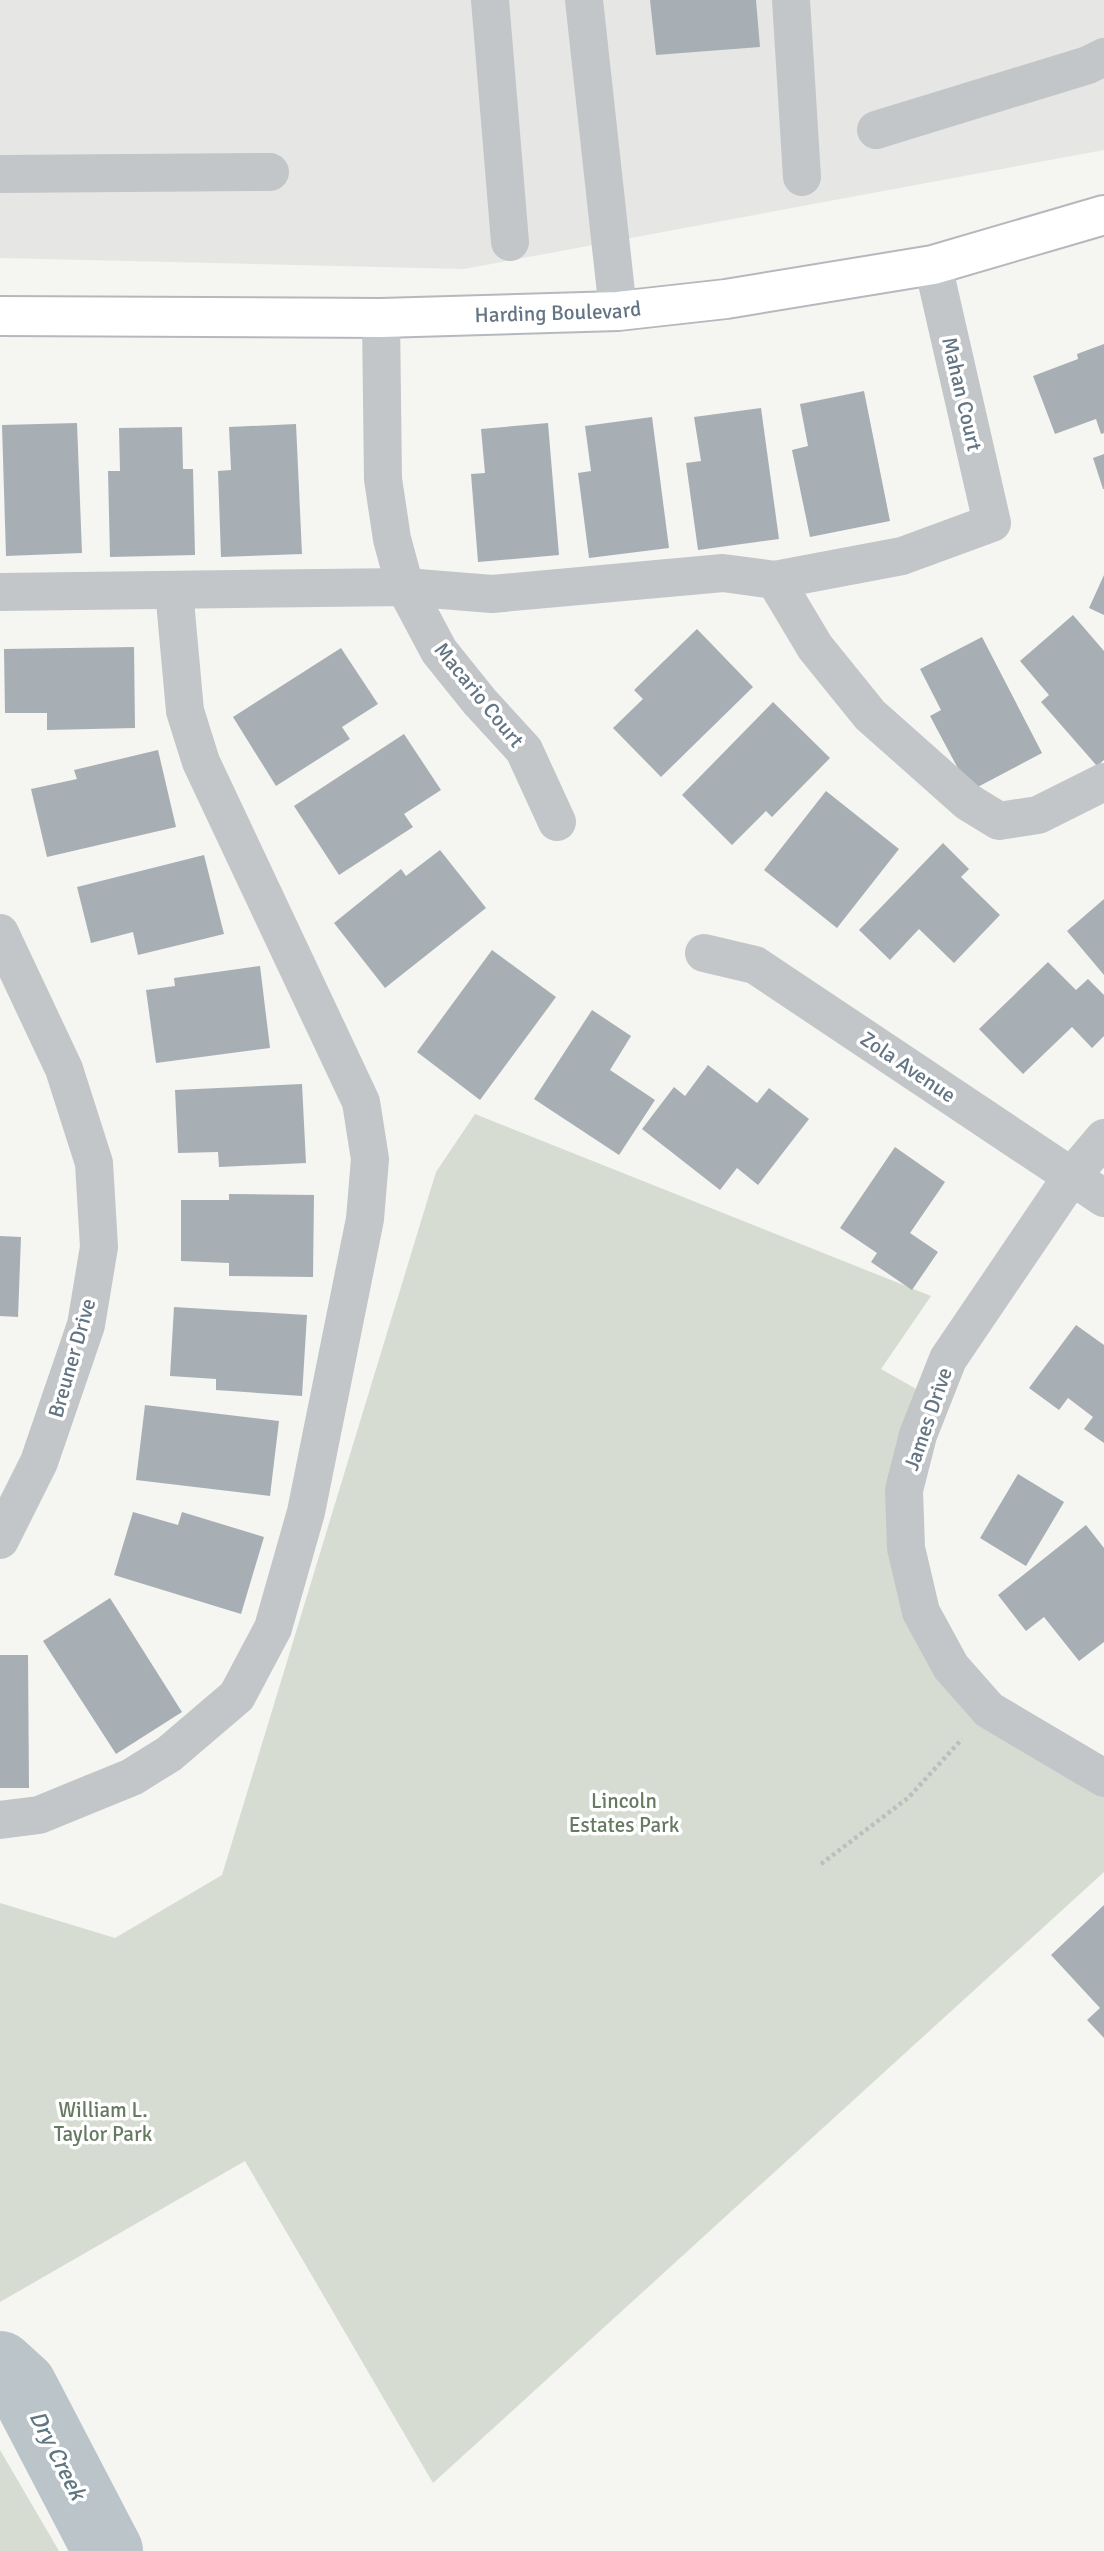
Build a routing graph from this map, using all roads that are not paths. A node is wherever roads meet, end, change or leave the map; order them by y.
1 (490, 0) edge
2 (584, 0) edge
3 (791, 0) edge
4 (1104, 57) edge
5 (876, 130) dead end
6 (270, 172) dead end
7 (0, 174) edge
8 (802, 177) dead end
9 (1104, 215) edge
10 (510, 242) dead end
11 (933, 265) junction
12 (618, 311) junction
13 (0, 316) edge
14 (380, 318) junction
15 (775, 580) junction
16 (405, 587) junction
17 (174, 590) junction
18 (0, 592) edge
19 (1104, 782) edge
20 (558, 822) dead end
21 (0, 933) edge
22 (704, 953) dead end
23 (1104, 1138) edge
24 (1072, 1176) junction
25 (1104, 1198) edge
26 (0, 1540) edge
27 (1104, 1778) edge
28 (0, 1820) edge

1 - 10 street
2 - 12 street
3 - 8 street
4 - 5 street
6 - 7 street
9 - 11 main road, Harding Boulevard
11 - 12 main road, Harding Boulevard
11 - 15 street, Mahan Court
12 - 14 main road, Harding Boulevard
13 - 14 main road, Harding Boulevard
14 - 16 street, Macario Court
15 - 16 street
15 - 19 street
16 - 17 street
16 - 20 street, Macario Court
17 - 18 street
17 - 28 street
21 - 26 street, Breuner Drive
22 - 24 street, Zola Avenue
23 - 24 street, James Drive
24 - 25 street, Zola Avenue
24 - 27 street, James Drive

